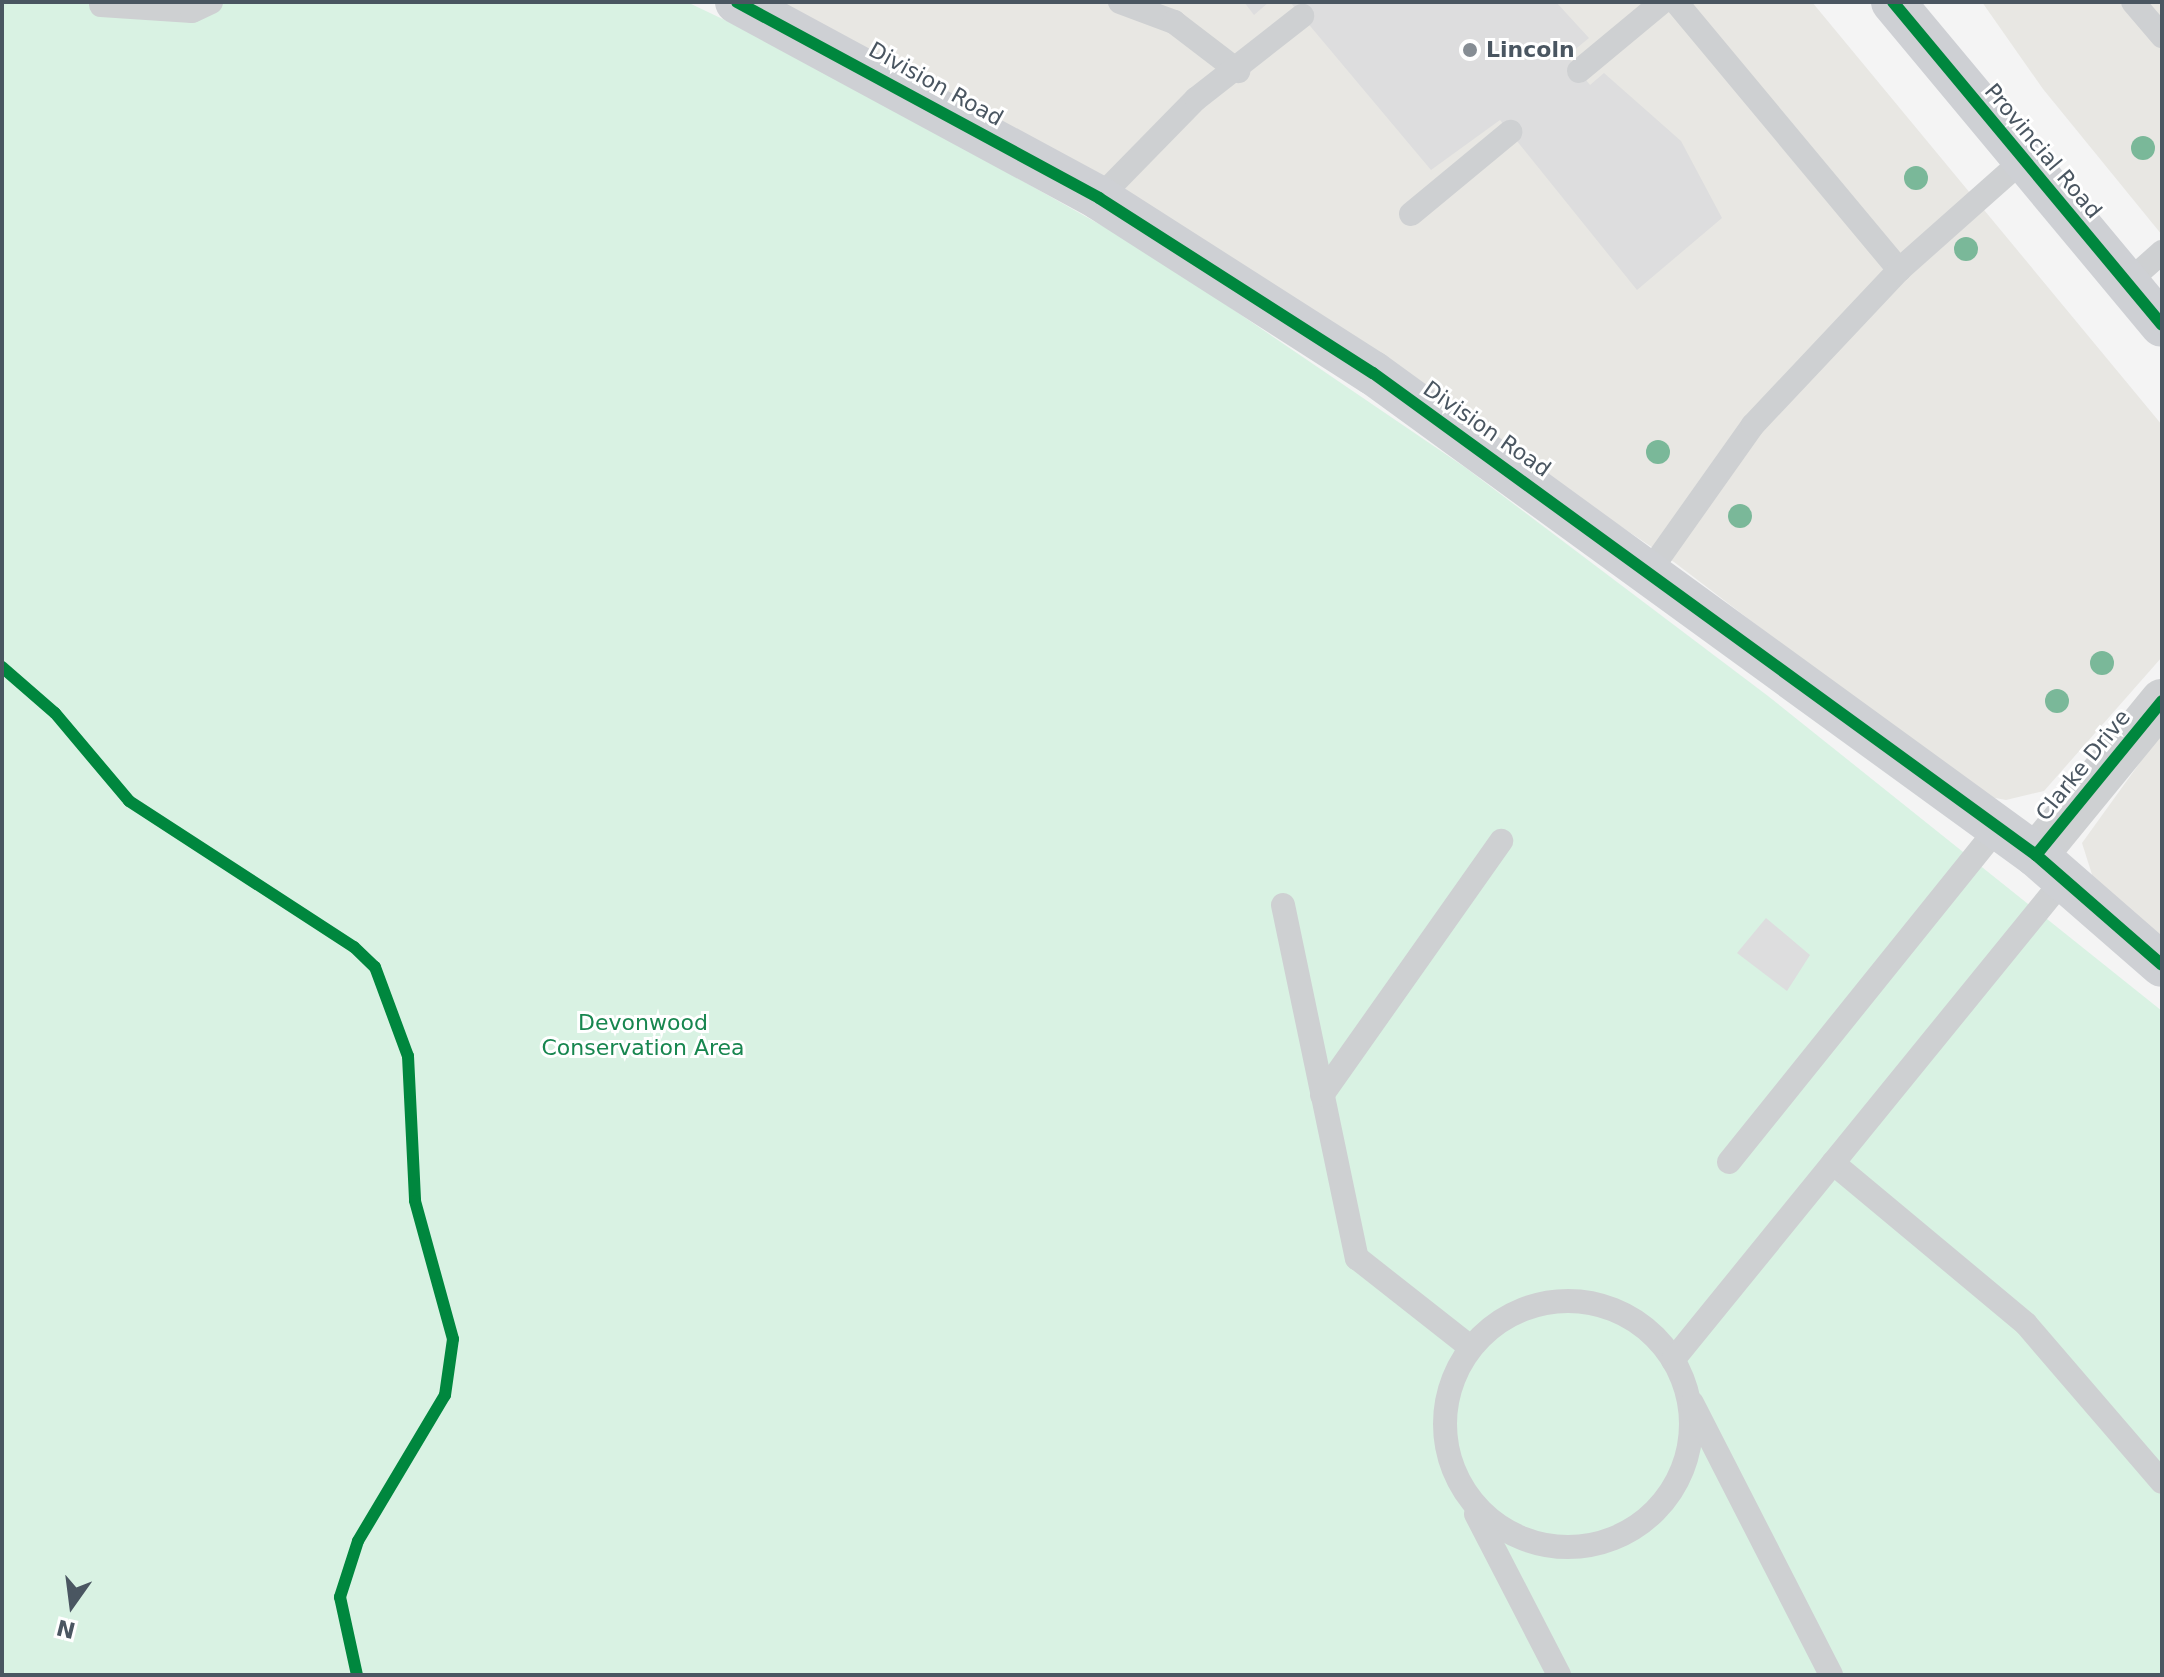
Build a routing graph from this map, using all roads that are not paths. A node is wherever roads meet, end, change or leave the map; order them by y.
1 (211, 2) edge
2 (737, 2) edge
3 (1120, 2) edge
4 (1662, 2) edge
5 (1676, 2) edge
6 (1893, 2) edge
7 (2133, 2) edge
8 (101, 5) dead end
9 (1302, 16) dead end
10 (2162, 36) edge
11 (1238, 71) junction
12 (1579, 71) dead end
13 (1510, 132) dead end
14 (2024, 159) junction
15 (1099, 198) junction
16 (1411, 214) dead end
17 (2162, 252) edge
18 (1899, 270) junction
19 (2127, 283) junction
20 (2162, 325) edge
21 (1651, 569) junction
22 (2162, 701) edge
23 (1998, 828) junction
24 (1501, 841) dead end
25 (2050, 867) junction
26 (1283, 905) dead end
27 (2162, 965) edge
28 (1322, 1095) junction
29 (1729, 1162) dead end
30 (1833, 1163) junction
31 (1470, 1347) junction
32 (1673, 1360) junction
33 (1686, 1391) junction
34 (2162, 1482) edge
35 (1468, 1498) junction
36 (1559, 1675) edge
37 (1831, 1675) edge

1 - 8 lane
2 - 15 main road, Division Road
3 - 11 lane
4 - 12 lane
5 - 18 lane
6 - 14 main road, Provincial Road
7 - 10 lane
9 - 11 lane
11 - 15 lane
13 - 16 lane
14 - 18 lane
14 - 19 main road, Provincial Road
15 - 21 main road, Division Road
17 - 19 lane
18 - 21 lane
19 - 20 main road, Provincial Road
21 - 23 main road, Division Road
22 - 25 street, Clarke Drive
23 - 25 main road, Division Road
23 - 29 lane
24 - 28 lane
25 - 27 main road, Division Road
25 - 30 lane
26 - 28 lane
28 - 31 lane
30 - 32 lane
30 - 34 lane
31 - 32 lane
31 - 35 lane
32 - 33 lane
33 - 35 lane
33 - 37 lane
35 - 36 lane

